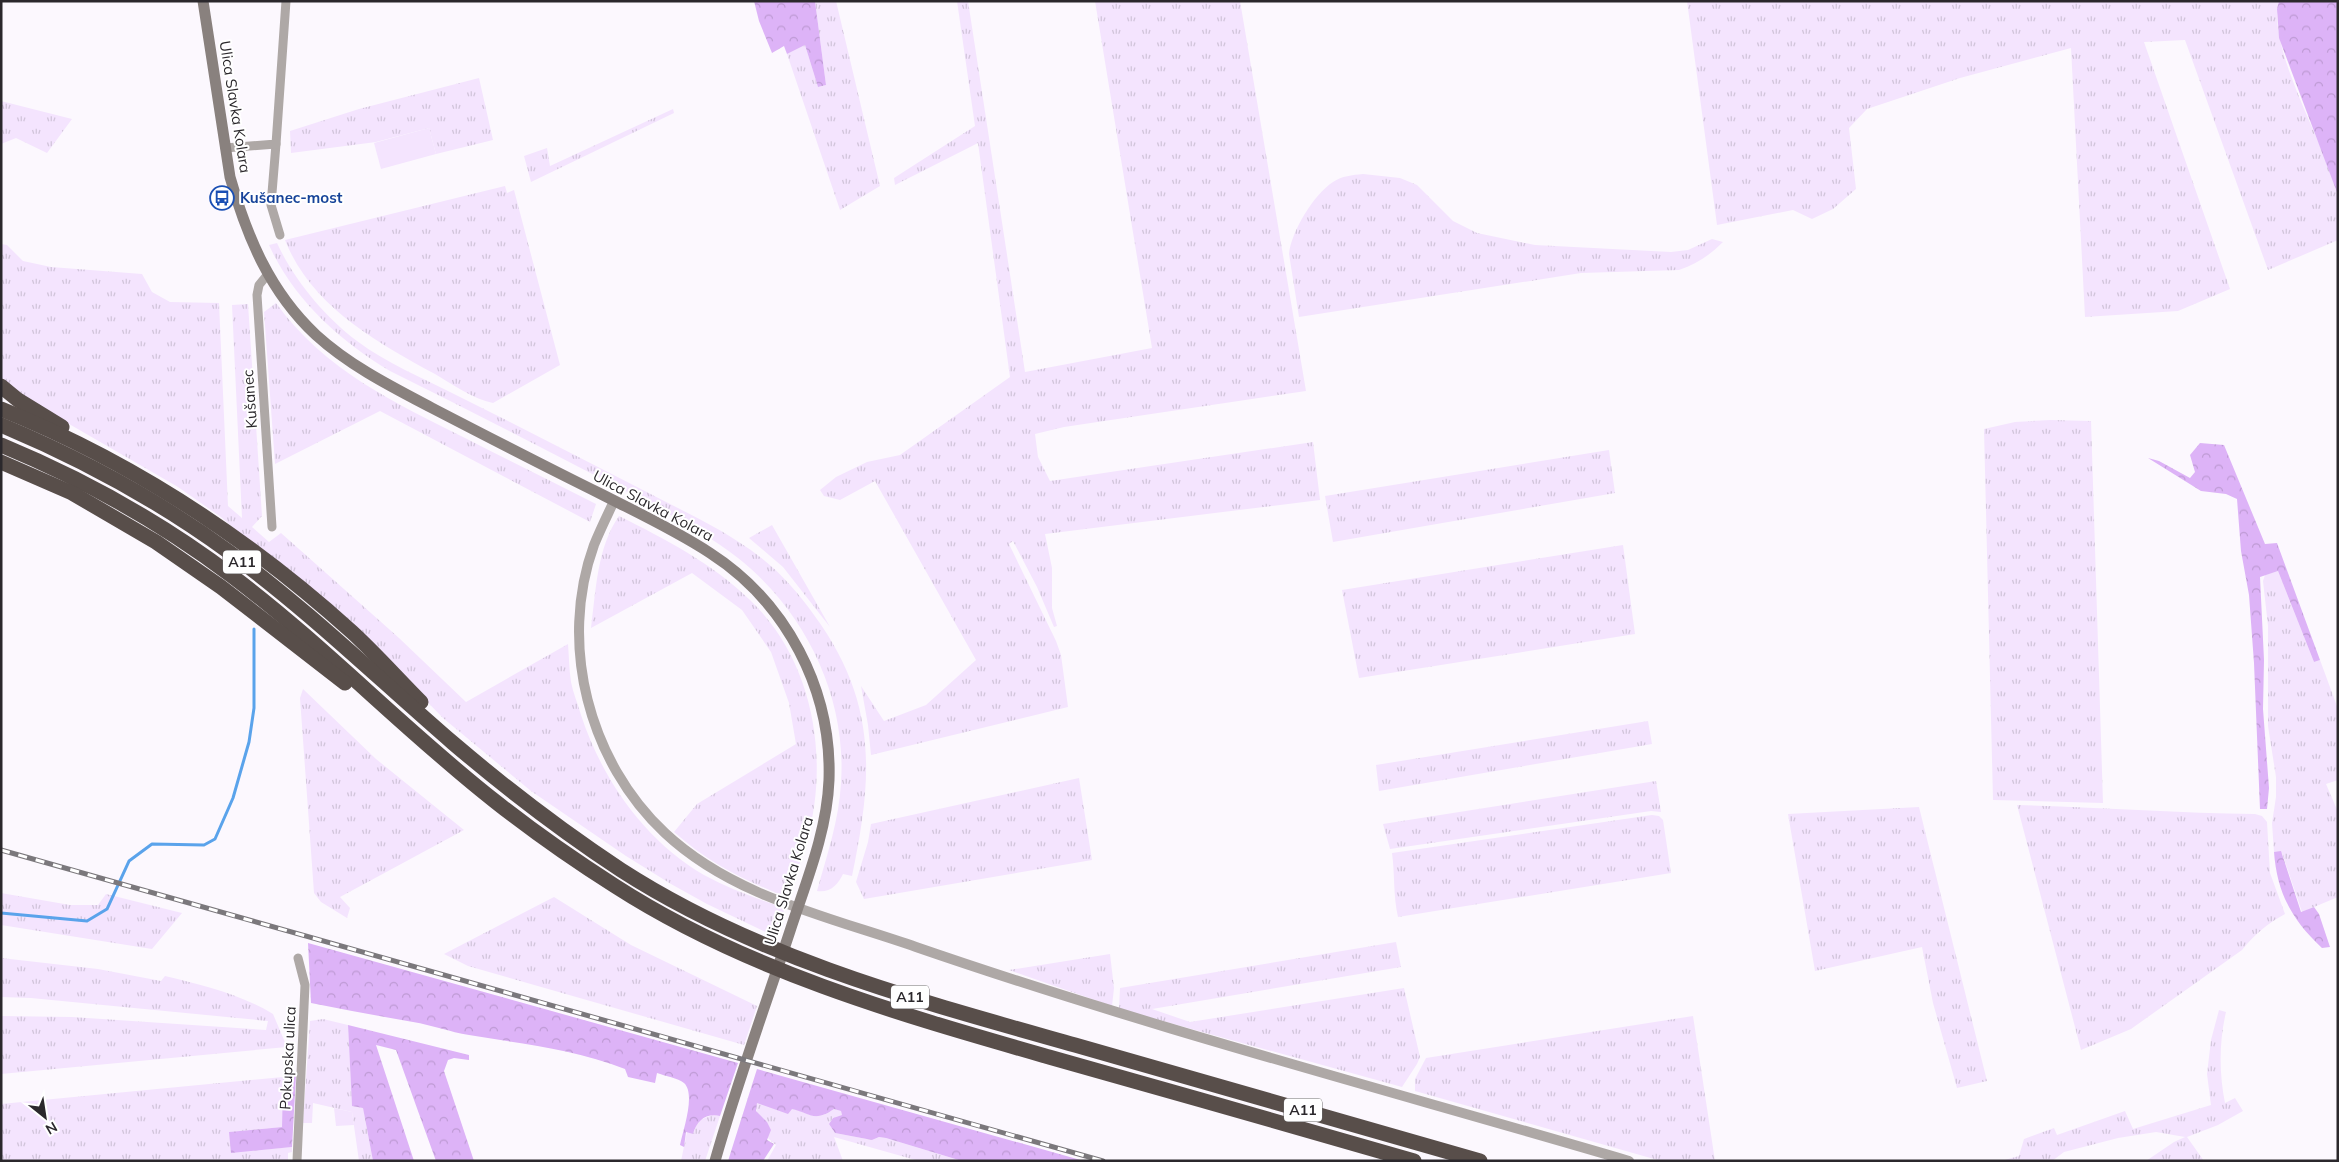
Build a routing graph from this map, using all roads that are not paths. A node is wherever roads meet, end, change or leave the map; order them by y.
1 (203, 1) edge
2 (286, 1) edge
3 (276, 144) junction
4 (226, 148) junction
5 (280, 235) dead end
6 (268, 274) junction
7 (1, 386) edge
8 (1, 410) edge
9 (1, 425) edge
10 (1, 445) edge
11 (1, 462) edge
12 (1, 469) edge
13 (29, 475) junction
14 (138, 476) junction
15 (614, 501) junction
16 (272, 527) dead end
17 (392, 712) junction
18 (453, 742) junction
19 (298, 958) dead end
20 (297, 1161) edge
21 (715, 1161) edge
22 (1414, 1161) edge
23 (1480, 1161) edge
24 (1629, 1161) edge

1 - 4 main road, Ulica Slavka Kolara
2 - 3 street
3 - 4 street
3 - 5 street
4 - 6 main road, Ulica Slavka Kolara
6 - 15 main road, Ulica Slavka Kolara
6 - 16 street, Kušanec
7 - 14 highway
8 - 14 highway
9 - 18 highway, A11
10 - 17 highway, A11
11 - 13 highway
12 - 13 highway
13 - 17 highway
14 - 18 highway
15 - 21 main road, Ulica Slavka Kolara
15 - 24 street
17 - 22 highway, A11
18 - 23 highway, A11
19 - 20 street, Pokupska ulica

